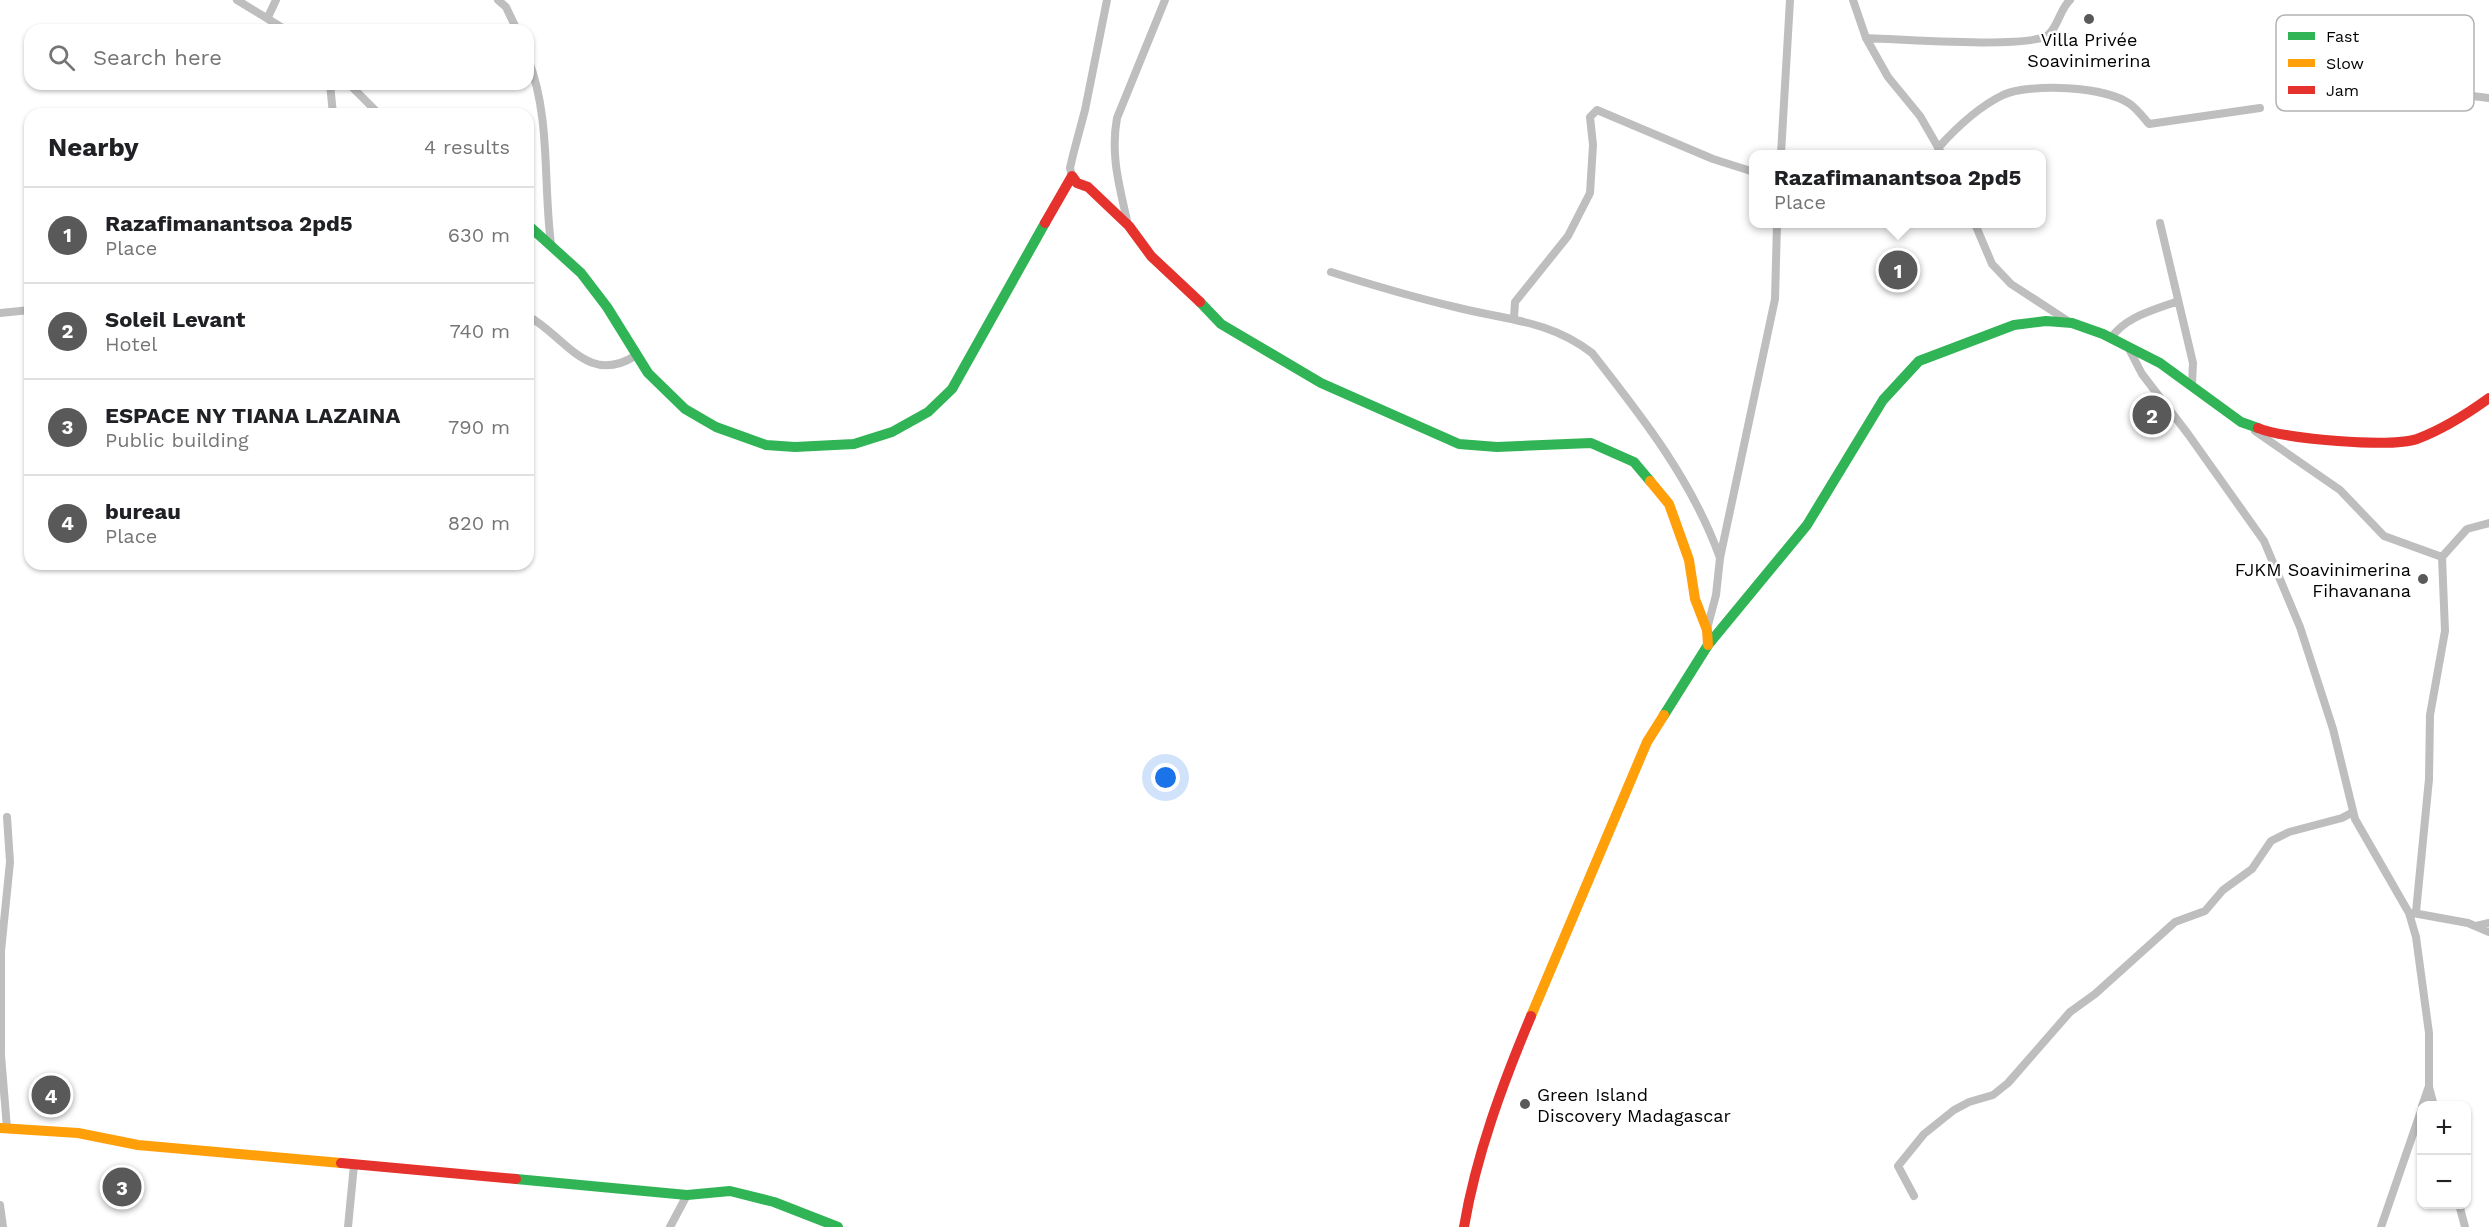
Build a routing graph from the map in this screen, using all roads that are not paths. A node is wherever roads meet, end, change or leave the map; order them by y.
1 (237, 0) edge
2 (276, 0) edge
3 (498, 0) edge
4 (1107, 0) edge
5 (1165, 0) edge
6 (1790, 0) edge
7 (1854, 0) edge
8 (2070, 0) edge
9 (268, 17) junction
10 (278, 24) edge
11 (515, 24) edge
12 (1866, 38) junction
13 (534, 74) edge
14 (331, 90) edge
15 (355, 90) edge
16 (2474, 96) edge
17 (2489, 98) edge
18 (332, 108) edge
19 (373, 108) edge
20 (2260, 108) dead end
21 (1781, 150) edge
22 (1939, 150) edge
23 (1941, 150) edge
24 (1749, 170) edge
25 (1072, 176) junction
26 (2160, 223) dead end
27 (1129, 226) junction
28 (1778, 228) edge
29 (1977, 228) edge
30 (534, 230) edge
31 (551, 244) junction
32 (1331, 272) dead end
33 (2178, 301) junction
34 (24, 311) edge
35 (0, 313) edge
36 (1514, 318) junction
37 (534, 320) edge
38 (2072, 323) junction
39 (2111, 338) junction
40 (2128, 345) junction
41 (635, 356) junction
42 (2192, 384) junction
43 (2489, 398) edge
44 (2241, 422) junction
45 (2489, 523) edge
46 (2442, 557) junction
47 (1720, 558) junction
48 (1707, 630) junction
49 (1708, 645) junction
50 (2353, 812) junction
51 (7, 817) dead end
52 (2413, 913) junction
53 (2489, 923) edge
54 (2476, 926) junction
55 (2489, 932) edge
56 (2429, 1086) junction
57 (2424, 1101) edge
58 (2433, 1101) edge
59 (2417, 1122) edge
60 (3, 1128) edge
61 (354, 1165) junction
62 (687, 1195) junction
63 (1914, 1196) dead end
64 (0, 1204) edge
65 (2460, 1209) edge
66 (3, 1227) edge
67 (348, 1227) edge
68 (670, 1227) edge
69 (838, 1227) edge
70 (1464, 1227) edge
71 (2381, 1227) edge
72 (2465, 1227) edge

1 - 9 street
2 - 9 street
3 - 11 street
4 - 25 street
5 - 27 street
6 - 21 street
7 - 12 street
8 - 12 street
9 - 10 street
12 - 22 street
13 - 31 street
14 - 18 street
15 - 19 street
16 - 17 street
20 - 23 street
24 - 36 street
25 - 27 street
25 - 41 street
26 - 33 street
27 - 48 street
28 - 47 street
29 - 38 street
30 - 31 street
31 - 41 street
32 - 36 street
33 - 39 street
33 - 42 street
34 - 35 street
36 - 47 street
37 - 41 street
38 - 39 street
38 - 49 street
39 - 40 street
40 - 42 street
40 - 50 street
42 - 44 street
43 - 44 street
44 - 46 street
45 - 46 street
46 - 52 street
47 - 48 street
48 - 49 street
49 - 70 street
50 - 52 street
50 - 63 street
51 - 60 street
52 - 54 street
52 - 56 street
53 - 54 street
54 - 55 street
56 - 57 street
56 - 58 street
59 - 71 street
60 - 61 street
61 - 62 street
61 - 67 street
62 - 68 street
62 - 69 street
64 - 66 street
65 - 72 street

